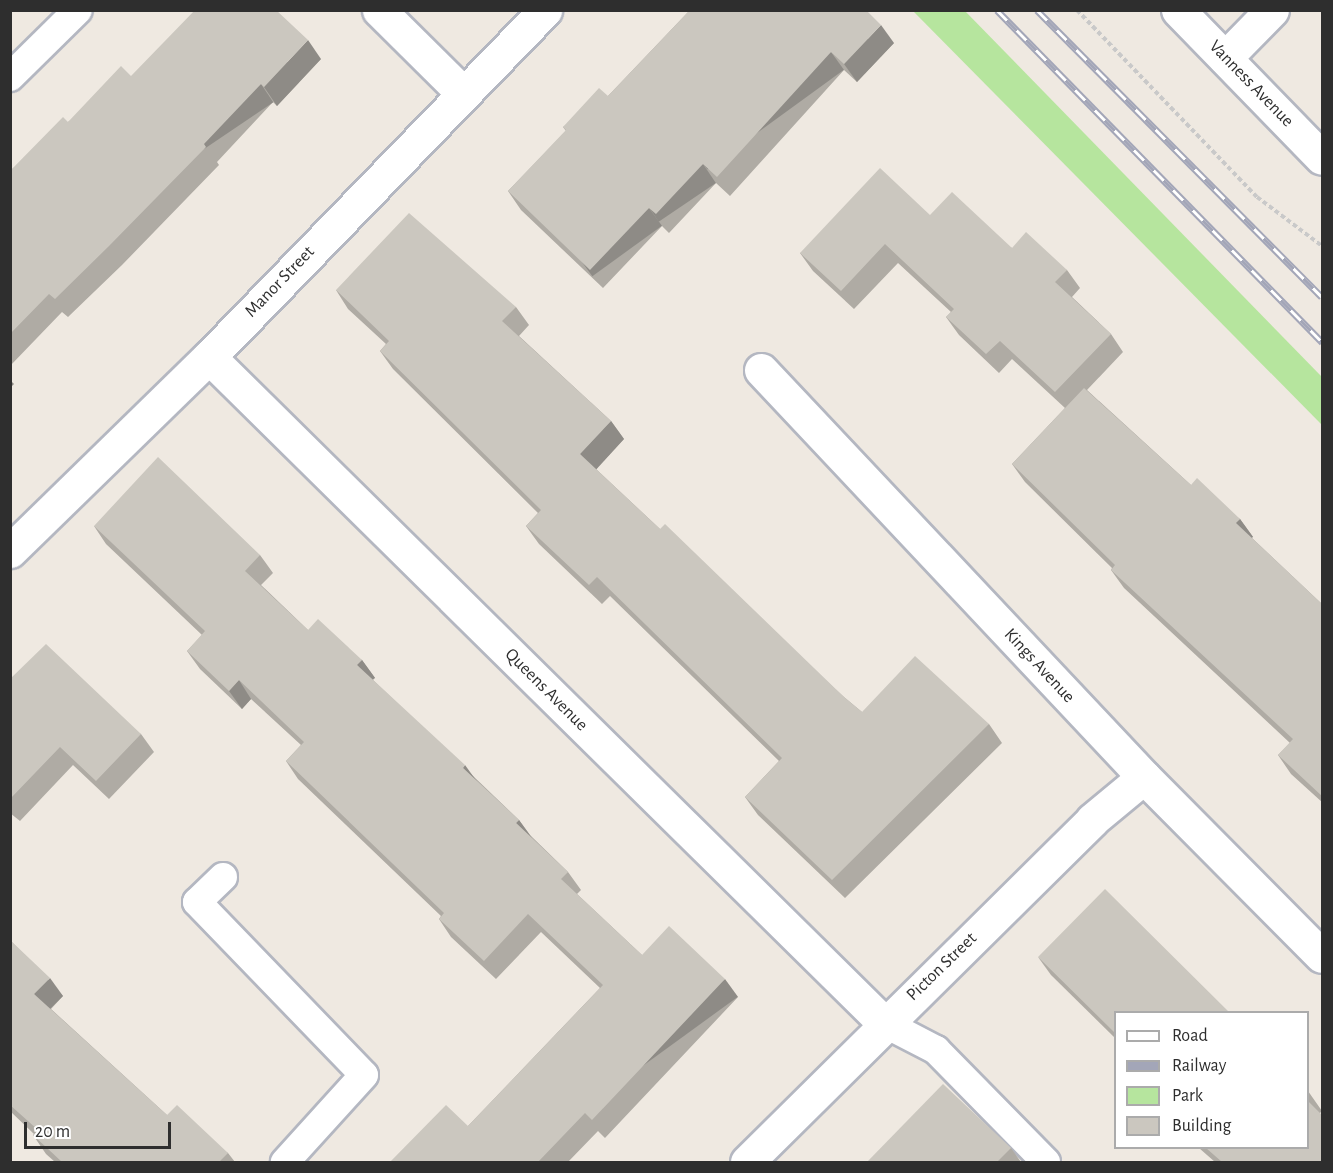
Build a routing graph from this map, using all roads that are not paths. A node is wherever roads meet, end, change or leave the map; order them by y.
1 (78, 10) edge
2 (379, 10) edge
3 (545, 10) edge
4 (1178, 10) edge
5 (1272, 10) edge
6 (1225, 58) junction
7 (10, 77) edge
8 (462, 92) junction
9 (1323, 158) edge
10 (209, 357) junction
11 (761, 370) dead end
12 (10, 551) edge
13 (1144, 777) junction
14 (223, 877) dead end
15 (1323, 956) edge
16 (884, 1023) junction
17 (285, 1162) edge
18 (747, 1162) edge
19 (1046, 1162) edge

1 - 7 lane
2 - 8 street
3 - 8 street, Manor Street
4 - 6 street, Vanness Avenue
5 - 6 street
6 - 9 street, Vanness Avenue
8 - 10 street, Manor Street
10 - 12 street, Manor Street
10 - 16 street, Queens Avenue
11 - 13 street, Kings Avenue
13 - 15 street, Kings Avenue
13 - 16 street, Picton Street
14 - 17 lane
16 - 18 street, Picton Street
16 - 19 lane

